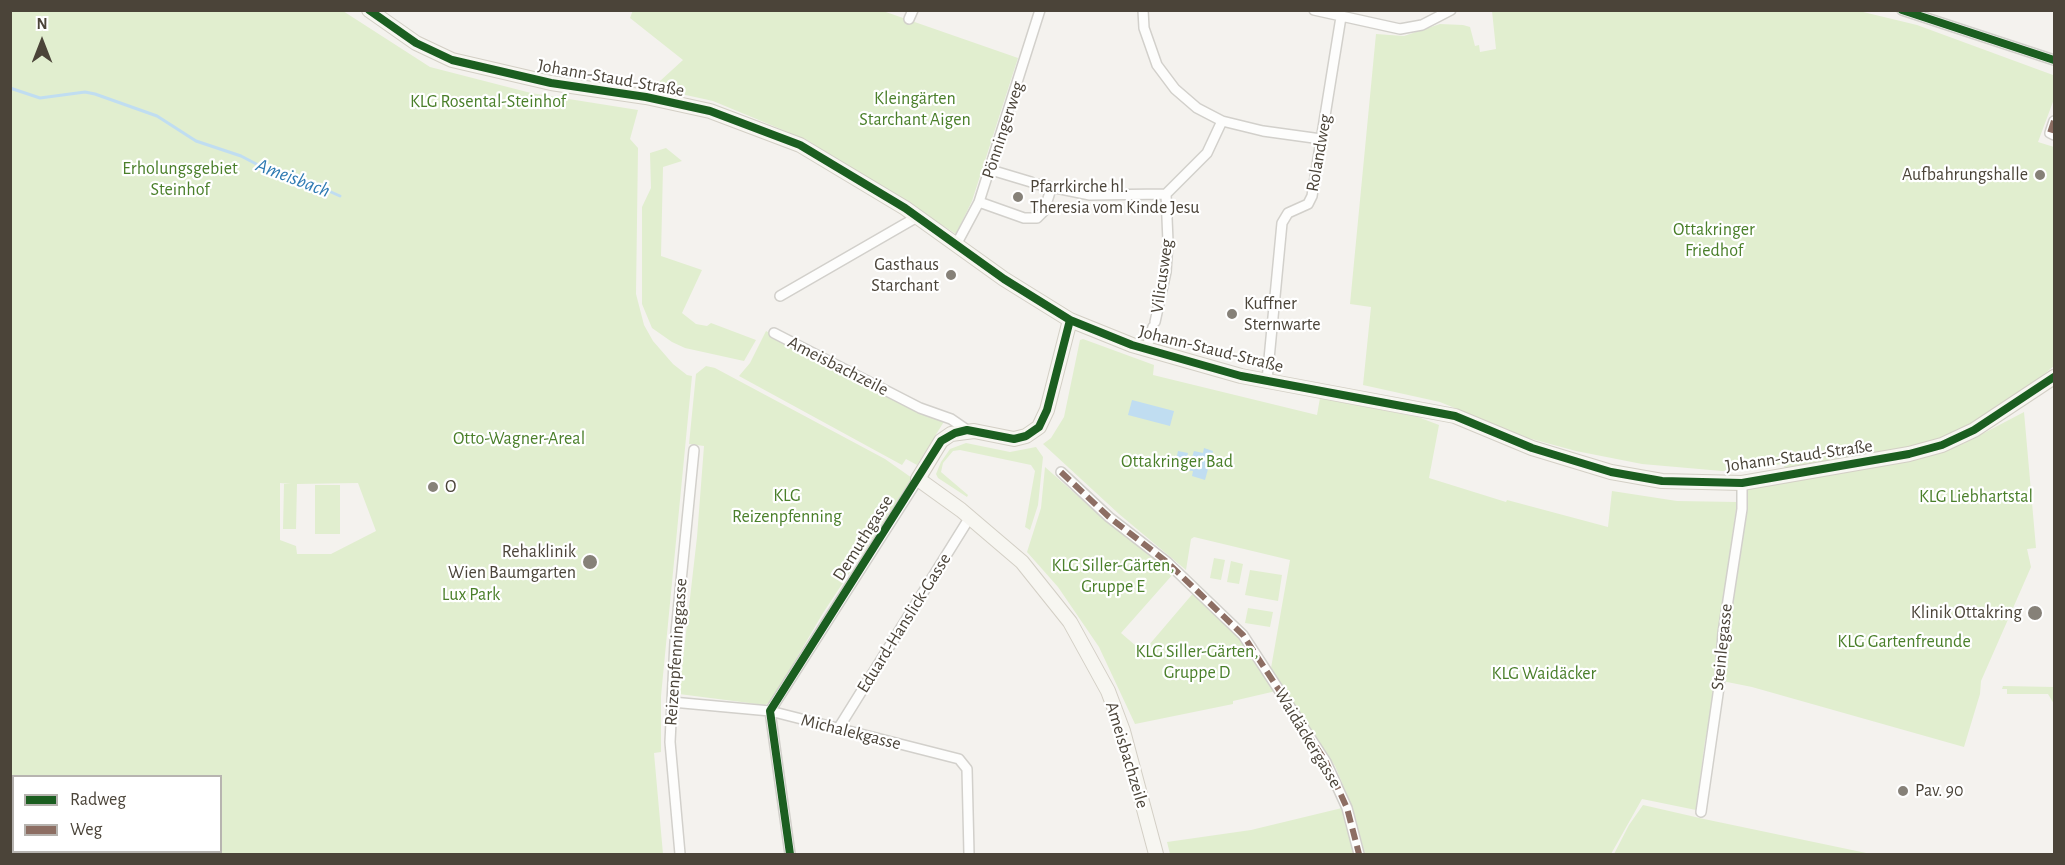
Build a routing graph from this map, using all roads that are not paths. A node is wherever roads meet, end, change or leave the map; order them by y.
1 (369, 10) edge
2 (1040, 10) edge
3 (1143, 10) edge
4 (1314, 10) edge
5 (1451, 10) edge
6 (1902, 10) edge
7 (1341, 17) junction
8 (2055, 60) edge
9 (1222, 121) junction
10 (2055, 121) edge
11 (2055, 135) edge
12 (1321, 139) junction
13 (991, 170) junction
14 (1051, 189) junction
15 (1166, 194) junction
16 (979, 201) junction
17 (917, 217) junction
18 (956, 245) junction
19 (780, 296) dead end
20 (1070, 320) junction
21 (774, 333) dead end
22 (1146, 350) junction
23 (2055, 378) edge
24 (1267, 380) junction
25 (967, 430) junction
26 (694, 450) dead end
27 (1061, 472) dead end
28 (918, 479) junction
29 (1742, 483) junction
30 (970, 518) junction
31 (672, 702) junction
32 (770, 711) junction
33 (838, 729) junction
34 (1701, 812) dead end
35 (680, 855) edge
36 (790, 855) edge
37 (969, 855) edge
38 (1156, 855) edge
39 (1359, 855) edge

1 - 17 street, Johann-Staud-Straße
2 - 13 street, Pönningerweg
3 - 9 street
4 - 7 street
5 - 7 street
6 - 8 street
7 - 12 street, Rolandweg
9 - 12 street
9 - 15 street
10 - 11 street
12 - 24 street, Rolandweg
13 - 14 street
13 - 16 street, Pönningerweg
14 - 15 street
14 - 16 street
15 - 22 street, Vilicusweg
16 - 18 street, Pönningerweg
17 - 18 street, Johann-Staud-Straße
17 - 19 street
18 - 20 street, Johann-Staud-Straße
20 - 22 street, Johann-Staud-Straße
20 - 25 street
21 - 25 street, Ameisbachzeile
22 - 24 street, Johann-Staud-Straße
23 - 29 street, Johann-Staud-Straße
24 - 29 street, Johann-Staud-Straße
25 - 28 street, Demuthgasse
26 - 31 street, Reizenpfenninggasse
27 - 39 street, Waidäckergasse
28 - 30 street, Ameisbachzeile
28 - 32 street, Demuthgasse
29 - 34 street, Steinlegasse
30 - 33 street, Eduard-Hanslick-Gasse
30 - 38 street, Ameisbachzeile
31 - 32 street, Michalekgasse
31 - 35 street, Reizenpfenninggasse
32 - 33 street, Michalekgasse
32 - 36 street
33 - 37 street, Michalekgasse

